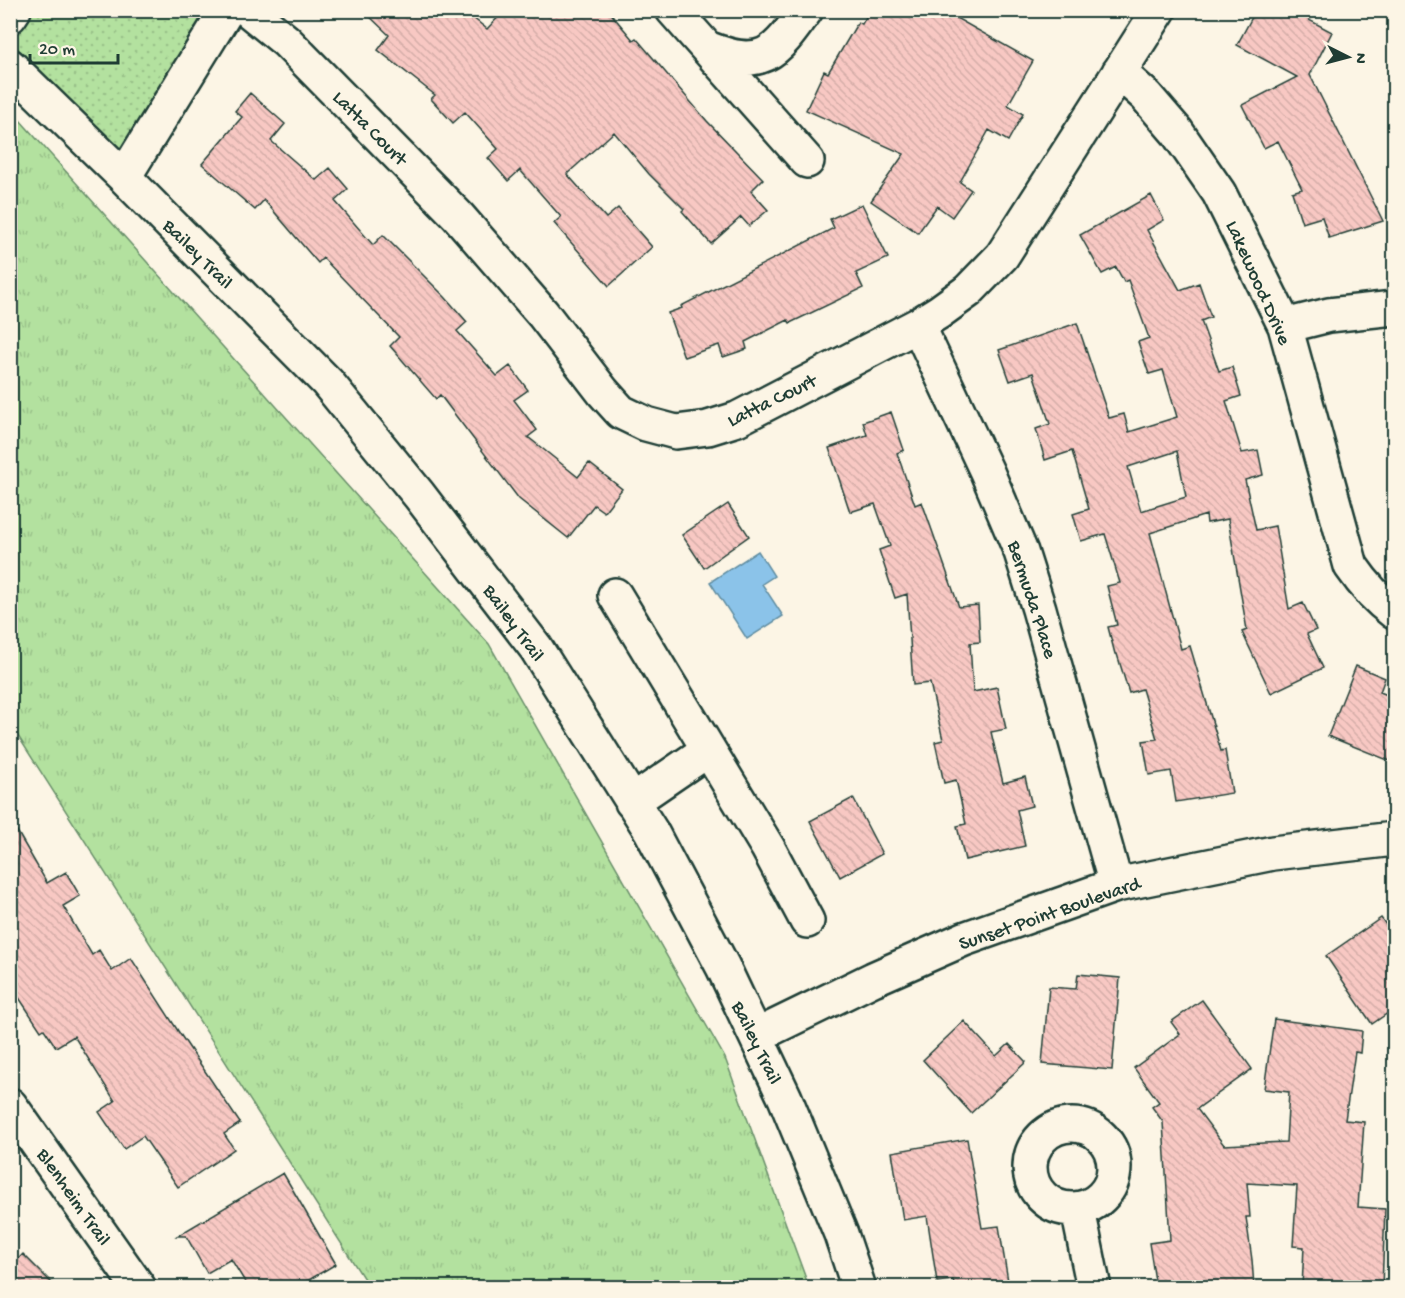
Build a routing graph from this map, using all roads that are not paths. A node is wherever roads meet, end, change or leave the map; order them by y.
1 (14, 10) edge
2 (227, 10) edge
3 (248, 10) edge
4 (673, 10) edge
5 (806, 10) edge
6 (1159, 10) edge
7 (10, 16) edge
8 (707, 48) junction
9 (10, 66) edge
10 (1119, 72) junction
11 (807, 161) dead end
12 (124, 177) junction
13 (1395, 308) edge
14 (918, 325) junction
15 (1285, 326) junction
16 (615, 594) dead end
17 (1395, 612) edge
18 (708, 750) junction
19 (632, 802) junction
20 (1395, 839) edge
21 (1116, 885) junction
22 (807, 921) dead end
23 (756, 1036) junction
24 (10, 1105) edge
25 (1078, 1210) dead end
26 (139, 1287) edge
27 (859, 1287) edge
28 (1094, 1287) edge

1 - 7 street
2 - 12 street
3 - 14 street, Latta Court
4 - 8 street
5 - 8 street
6 - 10 street, Latta Court
8 - 11 street
9 - 12 street, Bailey Trail
10 - 14 street, Latta Court
10 - 15 street, Lakewood Drive
12 - 19 street, Bailey Trail
13 - 15 street
14 - 21 street, Bermuda Place
15 - 17 street, Lakewood Drive
16 - 18 street
18 - 19 street
18 - 22 street
19 - 23 street, Bailey Trail
20 - 21 street, Sunset Point Boulevard
21 - 23 street, Sunset Point Boulevard
23 - 27 street, Bailey Trail
24 - 26 street, Blenheim Trail
25 - 28 street

